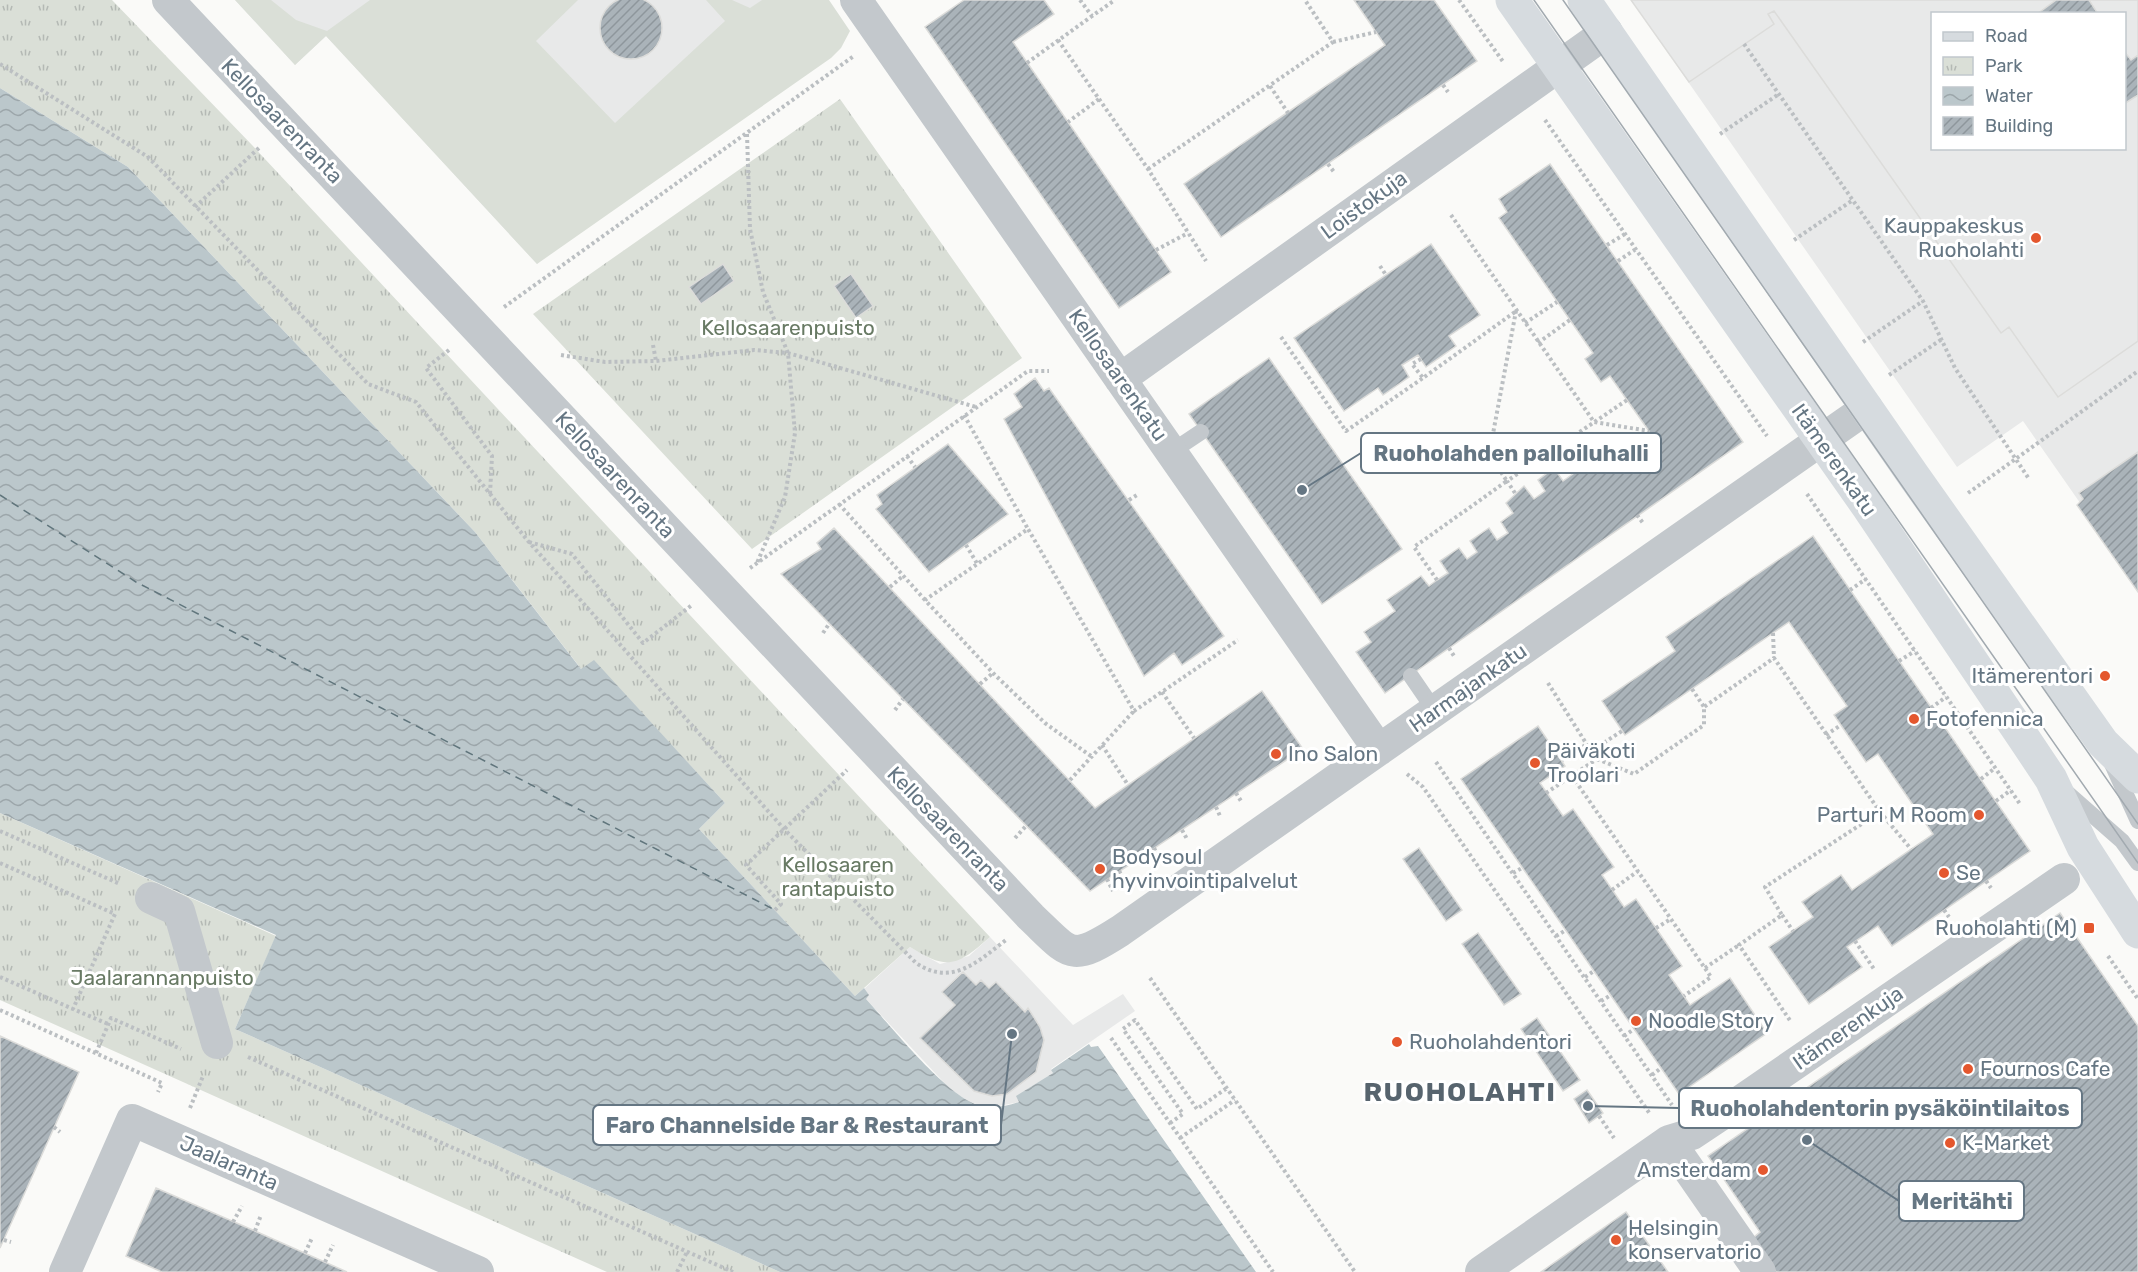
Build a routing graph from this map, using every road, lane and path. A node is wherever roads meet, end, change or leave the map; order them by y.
1 (168, 0) edge
2 (856, 0) edge
3 (1080, 0) edge
4 (1115, 0) edge
5 (1305, 0) edge
6 (1459, 0) edge
7 (1512, 0) edge
8 (1584, 0) edge
9 (1092, 16) junction
10 (1376, 32) dead end
11 (1607, 32) junction
12 (1058, 40) junction
13 (1334, 42) junction
14 (1744, 44) dead end
15 (1027, 63) dead end
16 (0, 64) edge
17 (1558, 66) junction
18 (837, 68) dead end
19 (1443, 85) dead end
20 (1270, 86) junction
21 (1523, 91) junction
22 (1448, 92) dead end
23 (1779, 93) junction
24 (1099, 99) junction
25 (1288, 112) dead end
26 (1068, 122) dead end
27 (747, 133) junction
28 (1715, 138) dead end
29 (263, 144) dead end
30 (1328, 164) dead end
31 (1148, 169) junction
32 (1334, 172) dead end
33 (1853, 200) junction
34 (195, 207) junction
35 (1451, 215) dead end
36 (1188, 233) junction
37 (1625, 234) junction
38 (1789, 244) dead end
39 (1606, 245) dead end
40 (1636, 249) junction
41 (1156, 250) dead end
42 (1206, 261) dead end
43 (1618, 261) dead end
44 (1380, 266) dead end
45 (1386, 275) dead end
46 (1923, 300) junction
47 (510, 302) dead end
48 (1557, 302) dead end
49 (1516, 311) junction
50 (1570, 320) dead end
51 (1525, 323) junction
52 (1281, 337) dead end
53 (1943, 339) junction
54 (1538, 343) junction
55 (653, 345) dead end
56 (1860, 345) dead end
57 (452, 348) dead end
58 (788, 353) junction
59 (561, 355) dead end
60 (1420, 359) dead end
61 (656, 361) junction
62 (1049, 371) dead end
63 (2138, 371) edge
64 (1423, 378) junction
65 (1120, 379) junction
66 (1883, 379) dead end
67 (1627, 400) dead end
68 (976, 407) junction
69 (1867, 408) junction
70 (964, 415) junction
71 (1594, 422) junction
72 (1649, 430) dead end
73 (1202, 432) dead end
74 (1769, 440) dead end
75 (1821, 441) junction
76 (1171, 452) junction
77 (907, 456) junction
78 (2017, 460) junction
79 (915, 467) dead end
80 (2029, 479) dead end
81 (1507, 481) junction
82 (1515, 493) dead end
83 (490, 494) junction
84 (1137, 495) dead end
85 (1964, 496) dead end
86 (1129, 500) dead end
87 (1811, 500) dead end
88 (839, 504) junction
89 (1028, 529) junction
90 (528, 541) junction
91 (966, 545) dead end
92 (757, 562) junction
93 (978, 565) junction
94 (903, 576) junction
95 (1866, 579) junction
96 (1437, 580) dead end
97 (890, 587) dead end
98 (720, 589) junction
99 (1850, 590) dead end
100 (925, 600) junction
101 (692, 605) dead end
102 (830, 624) dead end
103 (823, 633) dead end
104 (1773, 633) dead end
105 (1239, 640) dead end
106 (1449, 648) dead end
107 (1915, 651) junction
108 (1452, 653) dead end
109 (1774, 658) junction
110 (1899, 661) dead end
111 (993, 673) junction
112 (1411, 676) dead end
113 (1548, 683) dead end
114 (980, 684) dead end
115 (1692, 689) dead end
116 (1162, 692) junction
117 (1946, 697) junction
118 (903, 699) dead end
119 (1704, 707) junction
120 (1931, 708) dead end
121 (895, 710) dead end
122 (1134, 711) junction
123 (1435, 711) junction
124 (1841, 725) dead end
125 (1622, 731) dead end
126 (1826, 735) junction
127 (1194, 738) dead end
128 (2103, 743) junction
129 (1587, 744) junction
130 (1102, 745) junction
131 (1378, 750) junction
132 (1591, 751) junction
133 (1091, 756) junction
134 (1597, 759) junction
135 (1562, 760) dead end
136 (1436, 762) dead end
137 (1995, 768) junction
138 (847, 770) dead end
139 (1572, 776) junction
140 (2138, 777) edge
141 (1981, 779) dead end
142 (2051, 779) junction
143 (1070, 780) dead end
144 (1128, 785) dead end
145 (2011, 790) junction
146 (1236, 793) dead end
147 (1546, 793) dead end
148 (1241, 801) dead end
149 (1996, 801) dead end
150 (1216, 807) dead end
151 (2022, 807) dead end
152 (1880, 812) junction
153 (1220, 816) dead end
154 (2138, 820) edge
155 (1026, 826) dead end
156 (784, 829) junction
157 (1182, 830) dead end
158 (0, 831) edge
159 (1015, 838) dead end
160 (1187, 839) dead end
161 (1154, 848) dead end
162 (1911, 849) dead end
163 (1159, 858) dead end
164 (0, 863) edge
165 (2138, 863) edge
166 (1522, 868) dead end
167 (1119, 871) dead end
168 (1638, 872) junction
169 (1513, 873) junction
170 (1107, 879) dead end
171 (2064, 879) dead end
172 (1126, 882) dead end
173 (1612, 890) dead end
174 (1113, 891) dead end
175 (151, 898) joint
176 (775, 910) dead end
177 (1782, 915) junction
178 (1671, 919) junction
179 (1656, 928) dead end
180 (1566, 930) dead end
181 (1793, 931) dead end
182 (2138, 932) edge
183 (1556, 936) junction
184 (1008, 938) dead end
185 (1739, 945) junction
186 (1064, 948) joint
187 (1705, 968) junction
188 (1594, 971) dead end
189 (0, 977) edge
190 (1585, 977) junction
191 (1150, 978) dead end
192 (1611, 995) dead end
193 (1684, 996) dead end
194 (1601, 1001) junction
195 (74, 1009) junction
196 (0, 1010) edge
197 (108, 1024) junction
198 (1634, 1029) dead end
199 (1624, 1036) junction
200 (1111, 1038) dead end
201 (1812, 1052) junction
202 (96, 1053) junction
203 (209, 1055) junction
204 (1661, 1068) dead end
205 (1652, 1074) junction
206 (1227, 1088) junction
207 (198, 1089) dead end
208 (1235, 1100) junction
209 (1170, 1123) junction
210 (143, 1126) junction
211 (54, 1127) dead end
212 (60, 1132) dead end
213 (1180, 1138) junction
214 (1680, 1138) junction
215 (244, 1203) dead end
216 (262, 1211) dead end
217 (233, 1222) dead end
218 (255, 1232) dead end
219 (313, 1235) dead end
220 (4, 1240) dead end
221 (11, 1242) dead end
222 (333, 1244) dead end
223 (687, 1252) junction
224 (305, 1254) dead end
225 (325, 1262) dead end
226 (65, 1272) edge
227 (478, 1272) edge
228 (677, 1272) edge
229 (733, 1272) edge
230 (1274, 1272) edge
231 (1355, 1272) edge
232 (1481, 1272) edge
233 (1760, 1272) edge

1 - 98 street, Kellosaarenranta
2 - 65 street, Kellosaarenkatu
3 - 9 path
4 - 9 path
5 - 13 path
6 - 21 path
7 - 17 street, Itämerenkatu
8 - 11 street
9 - 12 path
10 - 13 path
11 - 17 street, Loistokuja
11 - 69 street
12 - 15 path
12 - 24 path
13 - 20 path
14 - 23 path
16 - 34 path
17 - 21 street, Loistokuja
17 - 75 street, Itämerenkatu
18 - 27 path
19 - 22 path
20 - 25 path
20 - 31 path
21 - 37 path
21 - 65 street, Loistokuja
23 - 28 path
23 - 33 path
24 - 26 path
24 - 31 path
27 - 47 path
27 - 58 path
29 - 34 path
30 - 32 path
31 - 36 path
33 - 38 path
33 - 46 path
34 - 83 path
35 - 49 path
36 - 41 path
36 - 42 path
37 - 39 path
37 - 40 path
40 - 43 path
40 - 74 path
44 - 45 path
46 - 53 path
46 - 56 path
48 - 51 path
49 - 51 path
49 - 64 path
49 - 81 path
50 - 54 path
51 - 54 path
52 - 64 path
53 - 66 path
53 - 78 path
54 - 71 path
55 - 61 path
57 - 83 path
58 - 61 path
58 - 68 path
58 - 92 path
59 - 61 path
60 - 64 path
62 - 68 path
63 - 78 path
65 - 76 street, Kellosaarenkatu
67 - 71 path
68 - 70 path
69 - 75 street, Harmajankatu
69 - 128 street
70 - 77 path
70 - 89 path
71 - 72 path
71 - 81 path
73 - 76 lane
75 - 123 street, Harmajankatu
75 - 142 street, Itämerenkatu
76 - 131 street, Kellosaarenkatu
77 - 79 path
77 - 88 path
78 - 80 path
78 - 85 path
81 - 82 path
81 - 96 path
83 - 90 path
84 - 86 path
87 - 95 path
88 - 92 path
88 - 94 path
89 - 93 path
89 - 122 path
90 - 101 path
90 - 156 path
91 - 93 path
92 - 98 path
93 - 100 path
94 - 97 path
94 - 100 path
95 - 99 path
95 - 107 path
98 - 186 street, Kellosaarenranta
100 - 111 path
102 - 103 path
104 - 109 path
105 - 116 path
106 - 108 path
107 - 110 path
107 - 117 path
109 - 119 path
109 - 126 path
111 - 114 path
111 - 133 path
112 - 123 lane
113 - 129 path
115 - 119 path
116 - 122 path
116 - 127 path
117 - 120 path
117 - 137 path
118 - 121 path
119 - 134 path
122 - 130 path
123 - 131 street, Harmajankatu
124 - 126 path
125 - 132 path
126 - 152 path
128 - 140 street
128 - 154 lane
129 - 132 path
129 - 135 path
130 - 133 path
130 - 144 path
131 - 186 street, Harmajankatu
131 - 214 path
132 - 134 path
133 - 143 path
134 - 139 path
136 - 169 path
137 - 141 path
137 - 145 path
138 - 156 path
139 - 147 path
139 - 168 path
142 - 165 lane
142 - 182 street, Itämerenkatu
145 - 149 path
145 - 151 path
146 - 148 path
150 - 153 path
152 - 162 path
152 - 177 path
155 - 159 path
156 - 176 path
156 - 184 path
157 - 160 path
158 - 175 path
161 - 163 path
164 - 195 path
166 - 169 path
167 - 172 path
168 - 173 path
168 - 178 path
169 - 183 path
170 - 174 path
171 - 201 street, Itämerenkuja
175 - 203 street
177 - 181 path
177 - 185 path
178 - 179 path
178 - 187 path
180 - 183 path
183 - 190 path
185 - 187 path
185 - 201 path
187 - 193 path
188 - 190 path
189 - 195 path
190 - 194 path
191 - 206 path
192 - 194 path
194 - 199 path
195 - 197 path
196 - 202 path
197 - 202 path
197 - 203 path
198 - 199 path
199 - 205 path
200 - 209 path
201 - 214 street, Itämerenkuja
202 - 210 path
203 - 207 path
203 - 223 path
204 - 205 path
205 - 214 path
206 - 208 path
206 - 209 path
208 - 213 path
208 - 231 path
209 - 213 path
210 - 226 street
210 - 227 street, Jaalaranta
211 - 212 path
213 - 230 path
214 - 232 street, Itämerenkuja
214 - 233 street
215 - 217 path
216 - 218 path
219 - 224 path
220 - 221 path
222 - 225 path
223 - 228 path
223 - 229 path

